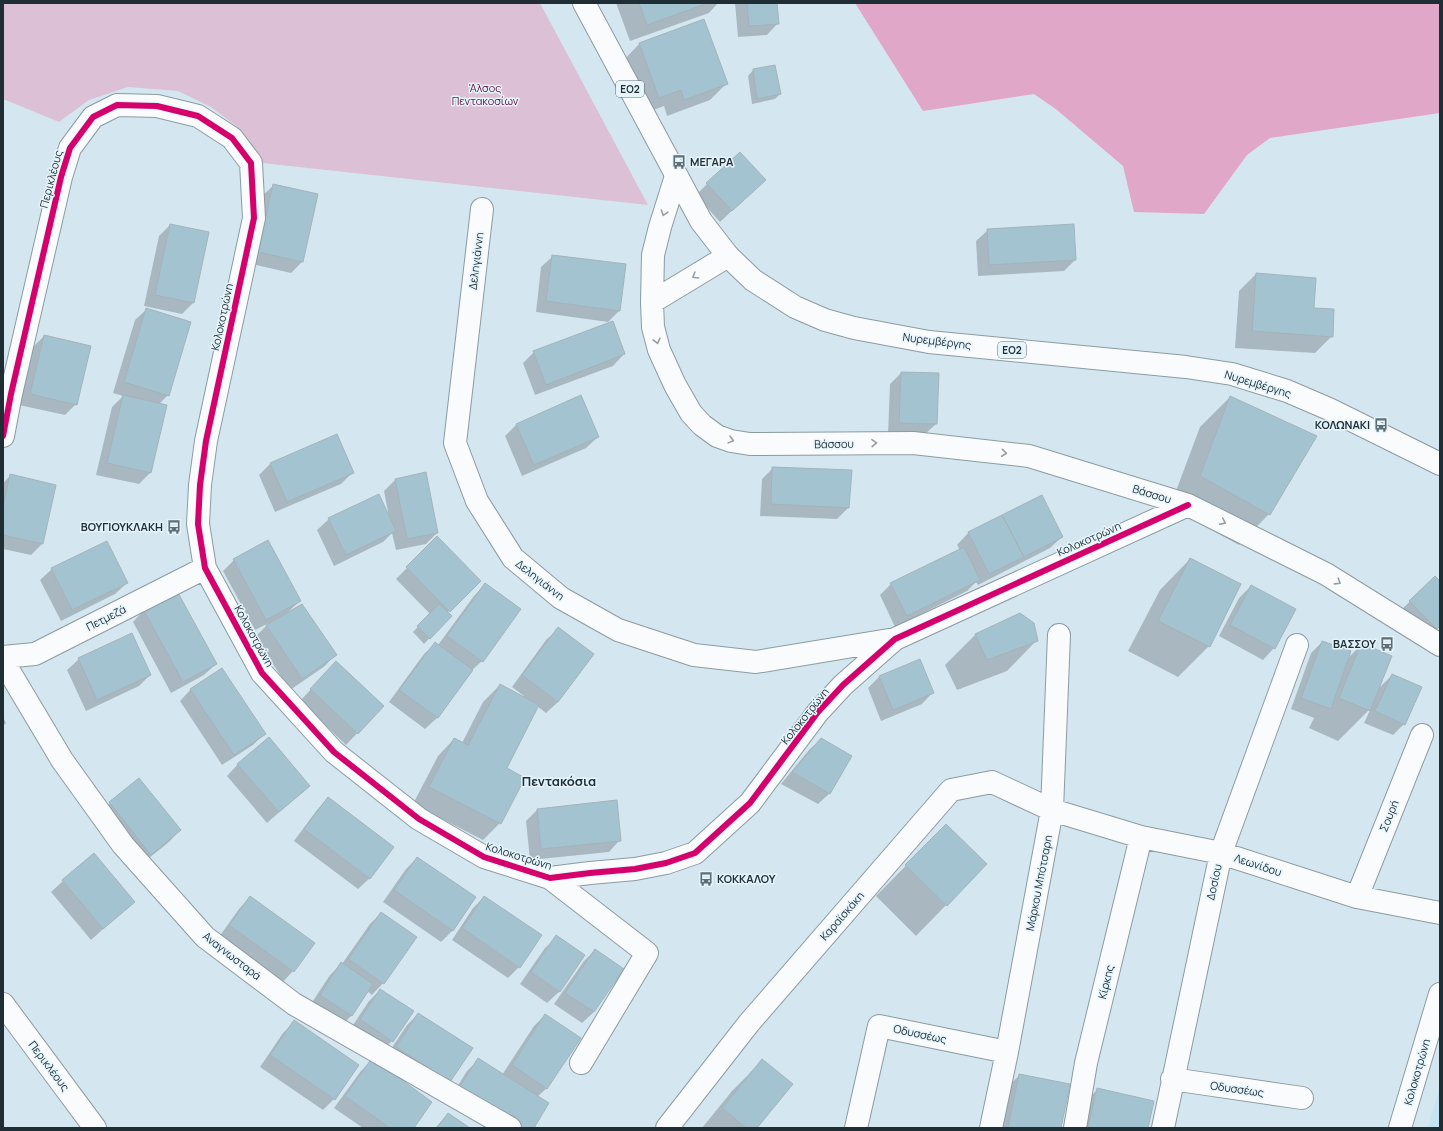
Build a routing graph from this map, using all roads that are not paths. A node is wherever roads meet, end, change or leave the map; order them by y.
1 (584, 3) edge
2 (676, 176) junction
3 (482, 209) dead end
4 (254, 218) joint
5 (728, 256) junction
6 (652, 302) junction
7 (3, 436) edge
8 (1440, 464) edge
9 (1188, 505) junction
10 (206, 568) junction
11 (1059, 635) dead end
12 (895, 639) junction
13 (1297, 645) dead end
14 (1440, 645) edge
15 (3, 657) edge
16 (3, 661) edge
17 (1422, 735) dead end
18 (1052, 810) junction
19 (1141, 837) junction
20 (1221, 853) junction
21 (550, 878) junction
22 (1357, 896) junction
23 (1440, 913) edge
24 (1440, 994) edge
25 (3, 1004) edge
26 (1007, 1052) junction
27 (581, 1063) dead end
28 (1172, 1079) junction
29 (1302, 1098) dead end
30 (95, 1128) edge
31 (510, 1128) edge
32 (667, 1128) edge
33 (856, 1128) edge
34 (991, 1128) edge
35 (1075, 1128) edge
36 (1163, 1128) edge
37 (1400, 1128) edge

1 - 2 street, Νυρεμβέργης / ΕΟ2
2 - 5 street, Νυρεμβέργης / ΕΟ2
2 -> 6 street, Βάσσου
3 - 12 street, Δεληγιάννη
4 - 7 street, Περικλέους
4 - 10 street, Κολοκοτρώνη
5 -> 6 street
5 - 8 street, Νυρεμβέργης / ΕΟ2
6 -> 9 street, Βάσσου
9 - 12 street, Κολοκοτρώνη
9 -> 14 street
10 - 15 street, Πετμεζά
10 - 21 street, Κολοκοτρώνη
11 - 18 street, Μάρκου Μπότσαρη
12 - 21 street, Κολοκοτρώνη
13 - 20 street, Δοσίου
16 - 31 street, Αναγνωσταρά
17 - 22 street, Σουρή
18 - 19 street, Λεωνίδου
18 - 26 street, Μάρκου Μπότσαρη
18 - 32 street, Καραϊσκάκη
19 - 20 street, Λεωνίδου
19 - 35 street, Κίρκης
20 - 22 street, Λεωνίδου
20 - 28 street, Δοσίου
21 - 27 street
22 - 23 street, Λεωνίδου
24 - 37 street, Κολοκοτρώνη
25 - 30 street, Περικλέους
26 - 33 street, Οδυσσέως
26 - 34 street, Μάρκου Μπότσαρη
28 - 29 street, Οδυσσέως
28 - 36 street, Δοσίου

